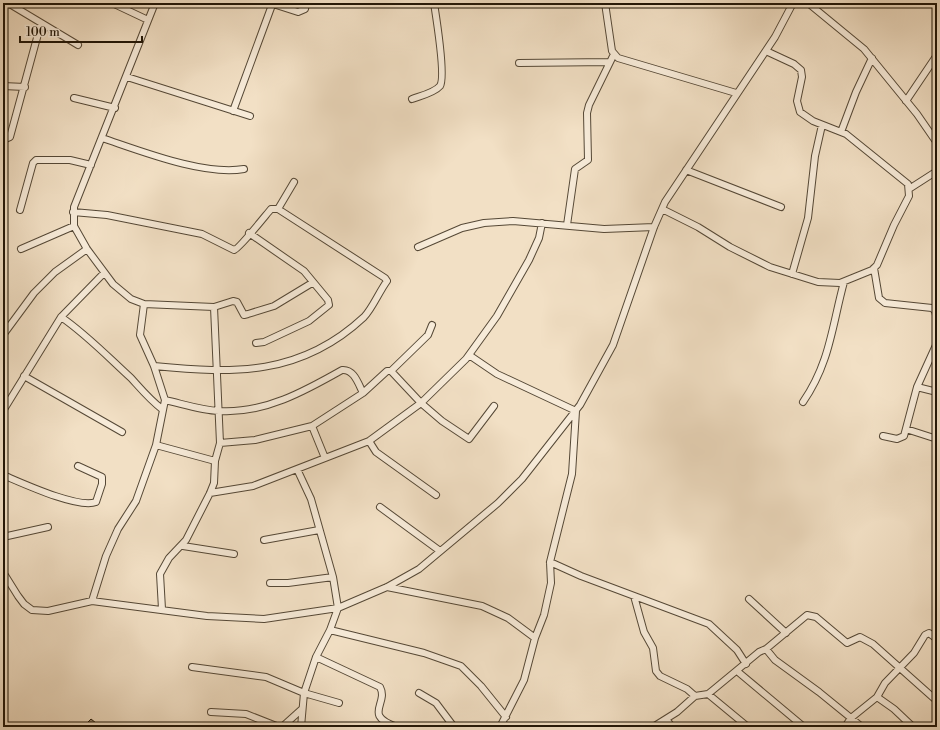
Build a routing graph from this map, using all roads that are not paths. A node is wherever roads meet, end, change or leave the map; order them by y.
1 (8, 3) edge
2 (112, 3) edge
3 (155, 3) edge
4 (306, 3) edge
5 (434, 3) edge
6 (605, 3) edge
7 (793, 3) edge
8 (808, 3) edge
9 (271, 4) edge
10 (148, 20) junction
11 (41, 23) junction
12 (78, 45) dead end
13 (766, 51) junction
14 (614, 54) junction
15 (937, 55) edge
16 (872, 58) junction
17 (610, 62) junction
18 (519, 63) dead end
19 (127, 76) junction
20 (3, 86) edge
21 (25, 87) junction
22 (736, 93) junction
23 (74, 98) dead end
24 (412, 99) dead end
25 (906, 101) junction
26 (115, 108) junction
27 (233, 110) junction
28 (250, 116) dead end
29 (822, 125) junction
30 (841, 132) junction
31 (102, 138) junction
32 (3, 140) edge
33 (937, 143) edge
34 (91, 165) junction
35 (244, 169) dead end
36 (686, 170) junction
37 (937, 171) edge
38 (294, 182) dead end
39 (909, 190) junction
40 (781, 207) dead end
41 (278, 209) junction
42 (662, 209) junction
43 (20, 210) dead end
44 (73, 212) junction
45 (542, 222) junction
46 (567, 225) junction
47 (74, 226) junction
48 (654, 227) junction
49 (249, 233) junction
50 (418, 247) dead end
51 (21, 249) dead end
52 (87, 249) junction
53 (874, 268) junction
54 (104, 273) junction
55 (792, 274) junction
56 (844, 282) junction
57 (312, 283) junction
58 (144, 304) junction
59 (214, 307) junction
60 (60, 316) junction
61 (937, 319) edge
62 (432, 325) dead end
63 (3, 335) edge
64 (256, 343) dead end
65 (937, 343) edge
66 (469, 355) junction
67 (154, 366) junction
68 (217, 370) junction
69 (391, 370) junction
70 (24, 376) junction
71 (917, 387) junction
72 (937, 392) edge
73 (363, 393) junction
74 (165, 400) junction
75 (803, 402) dead end
76 (421, 403) junction
77 (494, 406) dead end
78 (162, 409) junction
79 (576, 410) junction
80 (3, 411) edge
81 (219, 411) junction
82 (312, 426) junction
83 (906, 429) junction
84 (122, 432) dead end
85 (883, 436) dead end
86 (937, 439) edge
87 (369, 441) junction
88 (220, 443) junction
89 (156, 445) junction
90 (325, 458) junction
91 (215, 461) junction
92 (78, 466) dead end
93 (297, 469) junction
94 (3, 475) edge
95 (210, 493) junction
96 (436, 495) dead end
97 (380, 507) dead end
98 (48, 527) dead end
99 (319, 530) junction
100 (3, 537) edge
101 (264, 540) dead end
102 (183, 546) junction
103 (440, 551) junction
104 (234, 554) dead end
105 (550, 562) junction
106 (3, 572) edge
107 (333, 577) junction
108 (270, 584) dead end
109 (387, 587) junction
110 (634, 596) junction
111 (749, 599) dead end
112 (92, 602) junction
113 (338, 608) junction
114 (162, 610) junction
115 (330, 630) junction
116 (786, 633) junction
117 (535, 638) junction
118 (937, 639) edge
119 (766, 649) junction
120 (316, 657) junction
121 (746, 664) junction
122 (192, 667) dead end
123 (900, 668) junction
124 (737, 671) junction
125 (304, 693) junction
126 (419, 693) dead end
127 (708, 694) junction
128 (695, 696) junction
129 (878, 697) junction
130 (937, 701) edge
131 (339, 703) dead end
132 (302, 709) junction
133 (212, 712) dead end
134 (506, 717) junction
135 (851, 718) junction
136 (666, 719) junction
137 (282, 727) edge
138 (301, 727) edge
139 (397, 727) edge
140 (454, 727) edge
141 (500, 727) edge
142 (653, 727) edge
143 (672, 727) edge
144 (748, 727) edge
145 (804, 727) edge
146 (845, 727) edge
147 (862, 727) edge
148 (913, 727) edge

1 - 11 street
2 - 10 street
3 - 10 street
4 - 9 street
5 - 24 street
6 - 14 street
7 - 13 street
8 - 16 street
9 - 27 street
10 - 19 street
11 - 12 street
11 - 21 street
13 - 22 street
13 - 29 street
14 - 17 street
14 - 22 street
15 - 25 street
16 - 25 street
16 - 30 street
17 - 18 street
17 - 46 street
19 - 26 street
19 - 27 street
20 - 21 street
21 - 32 street
22 - 36 street
23 - 26 street
25 - 33 street
26 - 31 street
27 - 28 street
29 - 30 street
29 - 55 street
30 - 39 street
31 - 34 street
31 - 35 street
34 - 43 street
34 - 44 street
36 - 40 street
36 - 42 street
37 - 39 street
38 - 41 street
39 - 53 street
41 - 49 street
41 - 68 street
42 - 48 street
42 - 55 street
44 - 47 street
44 - 49 street
45 - 46 street
45 - 50 street
45 - 66 street
46 - 48 street
47 - 51 street
47 - 52 street
48 - 79 street
49 - 57 street
52 - 54 street
52 - 63 street
53 - 56 street
53 - 61 street
54 - 58 street
54 - 60 street
55 - 56 street
56 - 75 street
57 - 59 street
57 - 64 street
58 - 59 street
58 - 67 street
59 - 68 street
60 - 70 street
60 - 78 street
62 - 69 street
65 - 71 street
66 - 76 street
66 - 79 street
67 - 68 street
67 - 74 street
68 - 81 street
69 - 73 street
69 - 76 street
70 - 80 street
70 - 84 street
71 - 72 street
71 - 83 street
73 - 81 street
73 - 82 street
74 - 78 street
74 - 81 street
76 - 77 street
76 - 87 street
78 - 89 street
79 - 103 street
79 - 105 street
81 - 88 street
82 - 88 street
82 - 90 street
83 - 85 street
83 - 86 street
87 - 90 street
87 - 96 street
88 - 91 street
89 - 91 street
89 - 112 street
90 - 93 street
91 - 95 street
92 - 94 street
93 - 95 street
93 - 99 street
95 - 102 street
97 - 103 street
98 - 100 street
99 - 101 street
99 - 107 street
102 - 104 street
102 - 114 street
103 - 109 street
105 - 110 street
105 - 117 street
106 - 112 street
107 - 108 street
107 - 113 street
109 - 113 street
109 - 117 street
110 - 121 street
110 - 128 street
111 - 116 street
112 - 114 street
113 - 114 street
113 - 115 street
115 - 120 street
115 - 134 street
116 - 119 street
116 - 123 street
117 - 134 street
118 - 123 street
119 - 121 street
119 - 135 street
120 - 125 street
120 - 139 street
121 - 124 street
122 - 125 street
123 - 129 street
123 - 130 street
124 - 127 street
124 - 145 street
125 - 131 street
125 - 132 street
126 - 140 street
127 - 128 street
127 - 144 street
128 - 136 street
129 - 135 street
129 - 148 street
132 - 137 street
132 - 138 street
133 - 137 street
134 - 141 street
135 - 146 street
135 - 147 street
136 - 142 street
136 - 143 street

